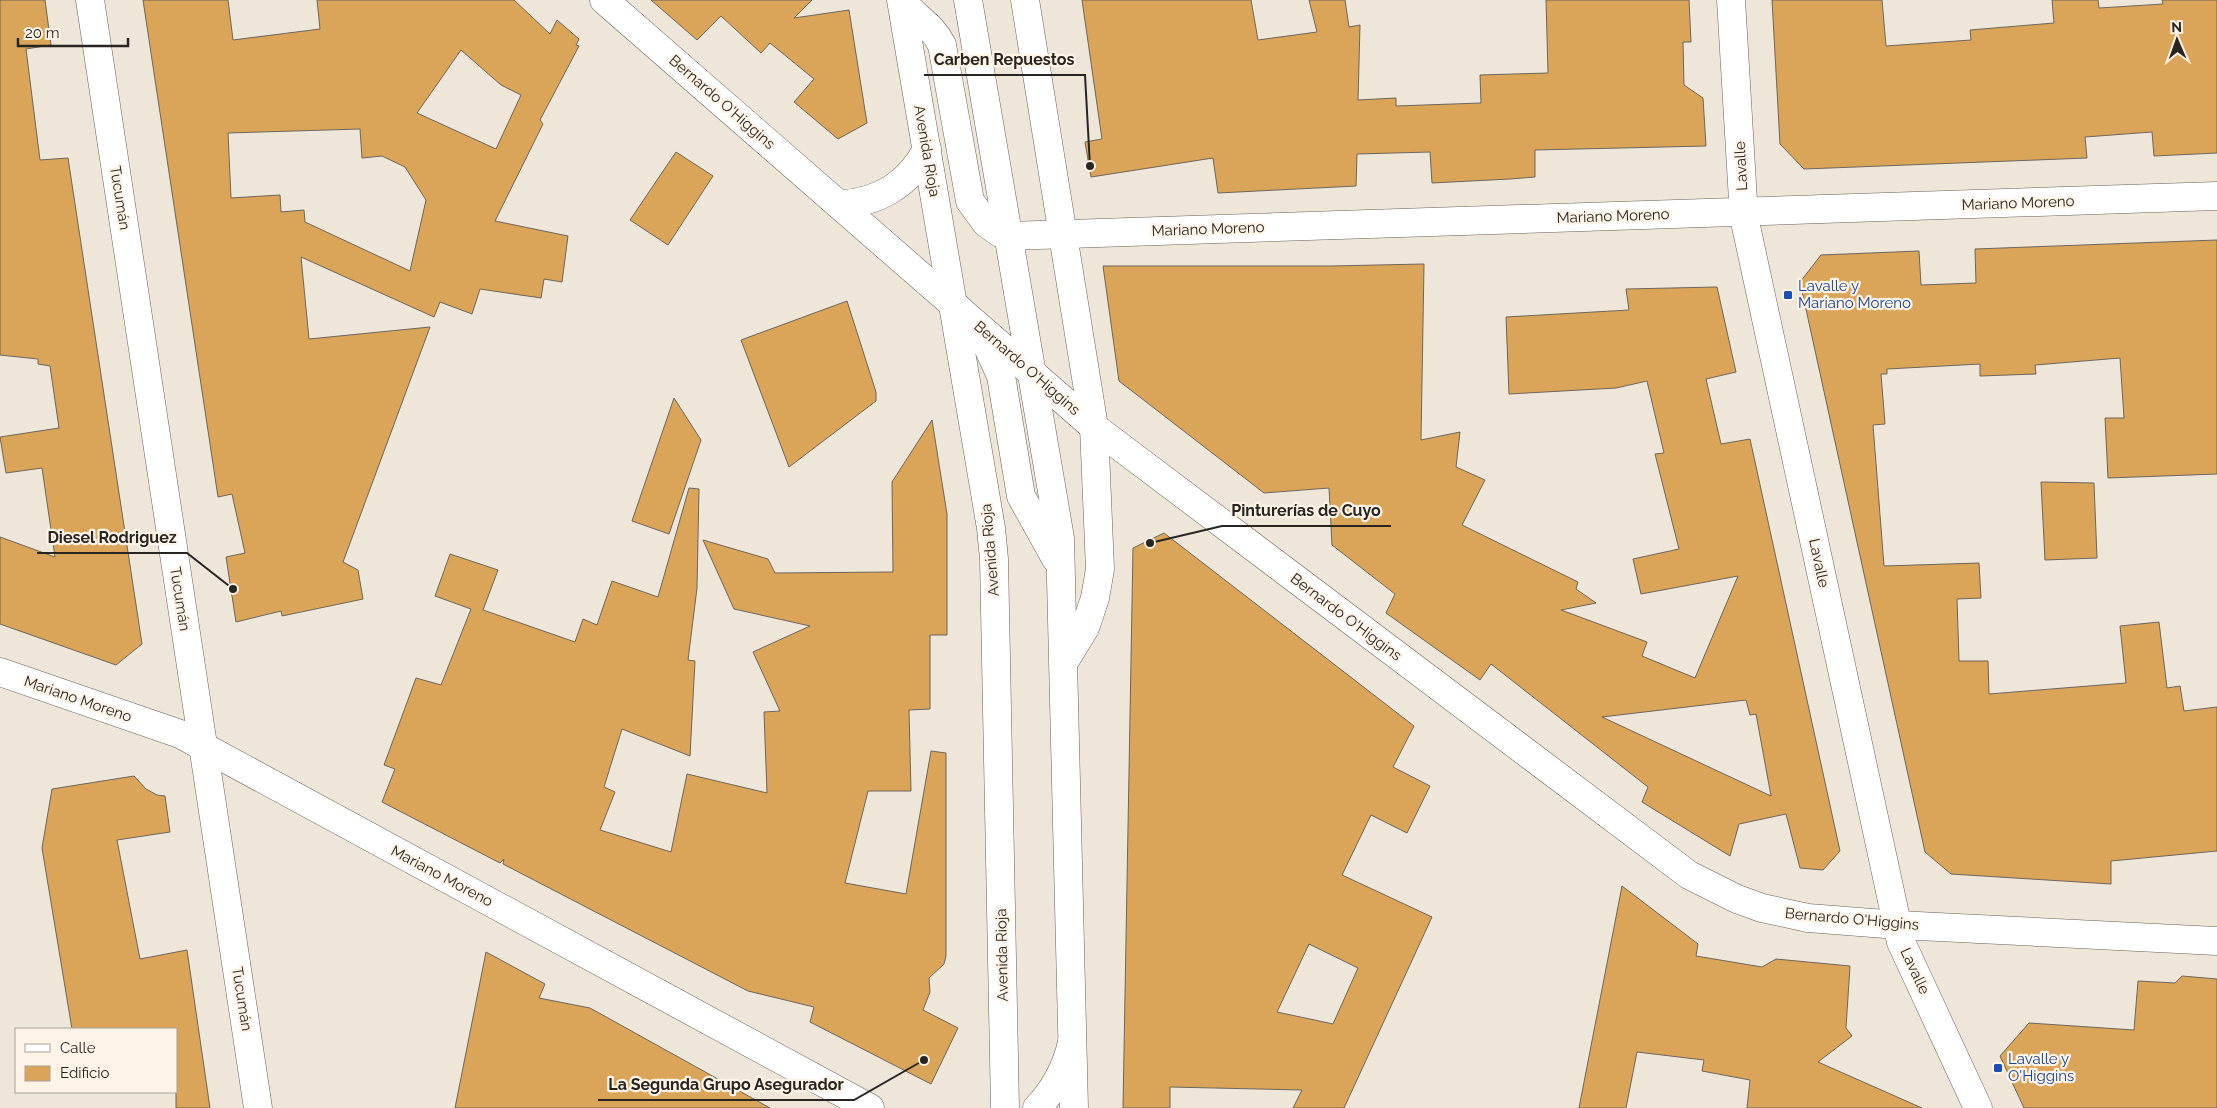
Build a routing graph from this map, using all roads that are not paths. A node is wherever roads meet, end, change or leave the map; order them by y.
1 (90, 0) edge
2 (604, 0) edge
3 (902, 0) edge
4 (968, 0) edge
5 (1026, 0) edge
6 (1731, 0) edge
7 (927, 149) junction
8 (2217, 196) edge
9 (840, 204) junction
10 (1744, 212) junction
11 (1063, 234) junction
12 (1008, 236) junction
13 (954, 304) junction
14 (1032, 372) junction
15 (1094, 427) junction
16 (1062, 574) junction
17 (1064, 662) junction
18 (0, 672) edge
19 (204, 747) junction
20 (1898, 925) junction
21 (2217, 942) edge
22 (1073, 1041) junction
23 (258, 1108) edge
24 (870, 1108) edge
25 (1005, 1108) edge
26 (1037, 1108) edge
27 (1074, 1108) edge
28 (1978, 1108) edge

1 - 19 street, Tucumán
2 - 9 street, Bernardo O'Higgins
3 - 7 street, Avenida Rioja
3 - 12 street
4 - 12 street
5 - 11 street
6 - 10 street, Lavalle
7 - 9 street
7 - 13 street, Avenida Rioja
8 - 10 street, Mariano Moreno
9 - 13 street, Bernardo O'Higgins
10 - 11 street, Mariano Moreno
10 - 20 street, Lavalle
11 - 12 street, Mariano Moreno
11 - 15 street
12 - 14 street
13 - 14 street, Bernardo O'Higgins
13 - 16 street
13 - 25 street, Avenida Rioja
14 - 15 street, Bernardo O'Higgins
14 - 16 street
15 - 17 street
15 - 20 street, Bernardo O'Higgins
16 - 17 street
17 - 22 street
18 - 19 street, Mariano Moreno
19 - 23 street, Tucumán
19 - 24 street, Mariano Moreno
20 - 21 street, Bernardo O'Higgins
20 - 28 street, Lavalle
22 - 26 street
22 - 27 street

